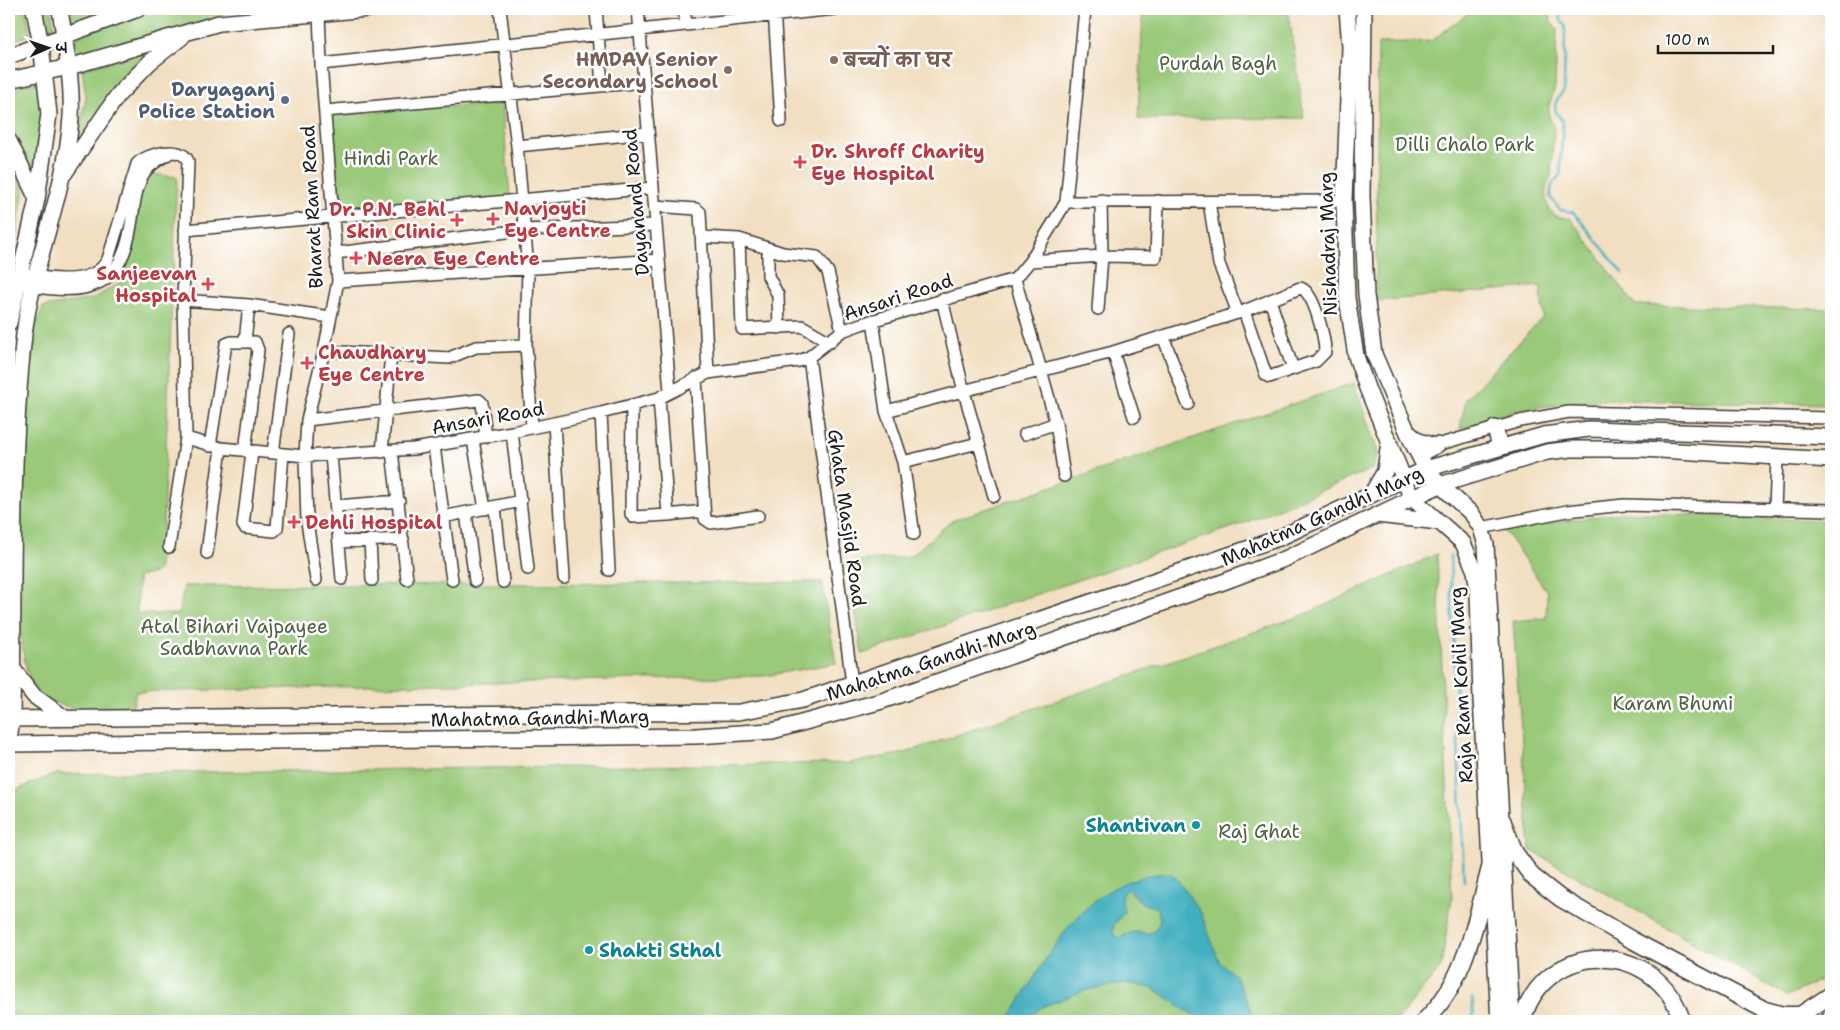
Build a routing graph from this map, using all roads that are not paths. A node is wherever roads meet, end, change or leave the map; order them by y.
1 (34, 9) edge
2 (60, 9) edge
3 (101, 9) edge
4 (138, 9) edge
5 (368, 9) edge
6 (500, 9) edge
7 (596, 9) edge
8 (638, 9) edge
9 (684, 9) edge
10 (835, 9) edge
11 (1085, 9) edge
12 (1347, 9) edge
13 (1364, 9) edge
14 (774, 12) edge
15 (319, 13) junction
16 (119, 16) junction
17 (686, 25) junction
18 (640, 30) junction
19 (188, 33) junction
20 (598, 35) junction
21 (64, 37) junction
22 (505, 44) junction
23 (41, 45) junction
24 (9, 56) edge
25 (321, 64) junction
26 (69, 67) junction
27 (44, 73) junction
28 (9, 80) edge
29 (644, 82) junction
30 (602, 85) junction
31 (511, 95) junction
32 (325, 111) junction
33 (780, 121) dead end
34 (648, 133) junction
35 (9, 141) edge
36 (517, 146) junction
37 (62, 177) junction
38 (653, 188) junction
39 (38, 199) junction
40 (522, 200) junction
41 (1101, 200) junction
42 (1158, 201) junction
43 (1344, 201) junction
44 (1066, 202) junction
45 (1209, 202) junction
46 (655, 206) junction
47 (334, 217) junction
48 (656, 225) junction
49 (185, 230) junction
50 (523, 230) junction
51 (702, 237) junction
52 (739, 239) junction
53 (768, 249) junction
54 (336, 253) junction
55 (1102, 256) junction
56 (659, 260) junction
57 (1030, 261) junction
58 (528, 268) junction
59 (1015, 279) junction
60 (28, 280) junction
61 (338, 281) junction
62 (942, 299) junction
63 (183, 300) junction
64 (1270, 300) junction
65 (249, 305) junction
66 (1098, 309) dead end
67 (1241, 312) junction
68 (10, 316) edge
69 (330, 317) junction
70 (873, 320) junction
71 (779, 328) junction
72 (842, 332) junction
73 (289, 334) dead end
74 (1163, 336) junction
75 (245, 341) junction
76 (830, 342) junction
77 (526, 345) junction
78 (324, 351) junction
79 (1113, 352) junction
80 (391, 354) junction
81 (808, 357) junction
82 (1293, 369) junction
83 (1040, 371) junction
84 (708, 374) junction
85 (696, 378) junction
86 (670, 391) junction
87 (964, 392) junction
88 (659, 398) junction
89 (1188, 404) dead end
90 (632, 405) junction
91 (384, 411) junction
92 (886, 411) junction
93 (601, 414) junction
94 (1134, 417) dead end
95 (1831, 418) edge
96 (308, 420) junction
97 (1056, 423) junction
98 (554, 424) junction
99 (532, 427) junction
100 (1495, 428) junction
101 (512, 432) junction
102 (1025, 434) dead end
103 (486, 437) junction
104 (1831, 437) edge
105 (186, 438) junction
106 (473, 440) junction
107 (1414, 441) junction
108 (1389, 442) junction
109 (978, 443) junction
110 (1437, 445) junction
111 (434, 446) junction
112 (215, 447) junction
113 (1500, 447) junction
114 (249, 451) junction
115 (387, 452) junction
116 (278, 454) junction
117 (331, 455) junction
118 (305, 456) junction
119 (1776, 458) junction
120 (1451, 460) junction
121 (1831, 460) edge
122 (903, 462) junction
123 (1426, 469) junction
124 (1064, 476) dead end
125 (1404, 478) junction
126 (1440, 485) junction
127 (1371, 494) junction
128 (994, 496) dead end
129 (1411, 498) junction
130 (399, 501) junction
131 (521, 501) junction
132 (336, 506) junction
133 (490, 508) junction
134 (1775, 509) junction
135 (1831, 510) edge
136 (704, 511) junction
137 (466, 513) junction
138 (668, 515) junction
139 (1377, 515) junction
140 (758, 516) dead end
141 (443, 517) junction
142 (1440, 523) junction
143 (1481, 528) junction
144 (914, 534) dead end
145 (403, 539) junction
146 (370, 540) junction
147 (340, 542) junction
148 (169, 547) dead end
149 (207, 553) dead end
150 (528, 569) dead end
151 (609, 570) dead end
152 (564, 578) dead end
153 (342, 579) dead end
154 (407, 579) dead end
155 (316, 580) dead end
156 (372, 580) dead end
157 (452, 580) dead end
158 (475, 581) dead end
159 (504, 582) dead end
160 (13, 668) junction
161 (852, 682) junction
162 (65, 718) junction
163 (10, 719) edge
164 (9, 740) edge
165 (9, 744) edge
166 (1502, 820) junction
167 (1497, 866) junction
168 (1831, 995) edge
169 (1795, 1018) edge
170 (1831, 1019) edge
171 (1424, 1021) edge
172 (1499, 1021) edge
173 (1512, 1021) edge
174 (1522, 1021) edge
175 (1682, 1021) edge
176 (1828, 1021) edge

1 - 23 main road
2 - 21 main road
3 - 16 main road
4 - 16 main road
5 - 15 main road
6 - 22 street
7 - 20 street
8 - 18 street, Dayanand Road
9 - 17 street
10 - 14 street
11 - 44 street
12 - 43 main road, Nishadraj Marg
13 - 107 main road, Nishadraj Marg
14 - 17 street
14 - 33 street
15 - 19 main road
15 - 25 street, Bharat Ram Road
16 - 21 main road
17 - 18 street
18 - 20 street
18 - 29 street, Dayanand Road
19 - 26 main road
19 - 37 main road
20 - 22 street
20 - 30 street
21 - 23 main road
21 - 26 main road
22 - 25 street
22 - 31 street
23 - 24 main road
23 - 27 main road
25 - 32 street, Bharat Ram Road
26 - 27 main road
26 - 37 main road
27 - 28 main road
27 - 39 main road
29 - 30 street
29 - 34 street, Dayanand Road
30 - 31 street
31 - 32 street
31 - 36 street
32 - 47 street, Bharat Ram Road
34 - 36 street
34 - 38 street, Dayanand Road
35 - 39 main road
36 - 40 street
37 - 60 main road
38 - 40 street
38 - 46 street, Dayanand Road
39 - 60 main road
40 - 47 street
40 - 50 street
41 - 42 street
41 - 44 street
41 - 55 street
42 - 45 street
42 - 55 street
43 - 45 street
43 - 108 main road, Nishadraj Marg
44 - 57 street
45 - 67 street
46 - 48 street, Dayanand Road
46 - 51 street
47 - 49 street
47 - 54 street, Bharat Ram Road
48 - 50 street
48 - 56 street, Dayanand Road
49 - 60 street
49 - 63 street
50 - 54 street
50 - 58 street
51 - 52 street
51 - 84 street
52 - 53 street
52 - 71 street
53 - 71 street
53 - 72 street
54 - 61 street, Bharat Ram Road
55 - 57 street
55 - 66 street
56 - 58 street
56 - 86 street, Dayanand Road
57 - 59 street
58 - 61 street
58 - 77 street
59 - 62 street, Ansari Road
59 - 83 street
60 - 68 main road
60 - 160 main road
61 - 69 street, Bharat Ram Road
62 - 70 street, Ansari Road
62 - 87 street
63 - 65 street
63 - 105 street
64 - 67 street
64 - 82 street
64 - 82 street
65 - 69 street
65 - 75 street
67 - 74 street
67 - 82 street
69 - 78 street, Bharat Ram Road
70 - 72 street, Ansari Road
70 - 92 street
71 - 76 street
72 - 76 street, Ansari Road
73 - 116 street
74 - 79 street
74 - 89 street
75 - 112 street
75 - 114 street
76 - 81 street, Ansari Road
77 - 80 street
77 - 99 street
78 - 80 street
78 - 96 street, Bharat Ram Road
79 - 83 street
79 - 94 street
80 - 91 street
81 - 84 street, Ansari Road
81 - 161 street, Ghata Masjid Road
83 - 87 street
83 - 97 street
84 - 85 street, Ansari Road
85 - 86 street, Ansari Road
85 - 136 street
86 - 88 street, Ansari Road
87 - 92 street
87 - 109 street
88 - 90 street, Ansari Road
88 - 138 street
90 - 93 street, Ansari Road
90 - 138 street
91 - 96 street
91 - 103 street
91 - 115 street
92 - 122 street
93 - 98 street, Ansari Road
93 - 151 street
95 - 100 street
96 - 118 street, Bharat Ram Road
97 - 102 street
97 - 124 street
98 - 99 street, Ansari Road
98 - 152 street
99 - 101 street, Ansari Road
100 - 110 street
100 - 113 main road
101 - 103 street, Ansari Road
101 - 131 street
103 - 106 street, Ansari Road
104 - 113 main road, Mahatma Gandhi Marg
105 - 112 street, Ansari Road
105 - 148 street
106 - 111 street, Ansari Road
106 - 133 street
107 - 110 main road
107 - 110 street
107 - 120 main road
107 - 123 main road, Nishadraj Marg
108 - 125 main road, Nishadraj Marg
108 - 127 main road
109 - 122 street
109 - 128 street
111 - 115 street, Ansari Road
111 - 141 street
112 - 114 street, Ansari Road
112 - 149 street
113 - 120 main road, Mahatma Gandhi Marg
114 - 116 street, Ansari Road
114 - 116 street
115 - 117 street, Ansari Road
115 - 130 street
116 - 118 street, Ansari Road
117 - 118 street, Ansari Road
117 - 132 street
118 - 155 street, Bharat Ram Road
119 - 121 main road, Mahatma Gandhi Marg
119 - 126 main road, Mahatma Gandhi Marg
119 - 134 street
120 - 123 main road, Mahatma Gandhi Marg
122 - 144 street
123 - 125 main road, Mahatma Gandhi Marg
123 - 126 main road, Raja Ram Kohli Marg
125 - 127 main road, Mahatma Gandhi Marg
125 - 129 main road, Nishadraj Marg
126 - 129 main road, Mahatma Gandhi Marg
126 - 143 main road, Raja Ram Kohli Marg
127 - 161 main road, Mahatma Gandhi Marg
129 - 139 main road, Mahatma Gandhi Marg
129 - 142 main road, Raja Ram Kohli Marg
130 - 132 street
130 - 145 street
131 - 133 street
131 - 150 street
132 - 147 street
133 - 137 street
133 - 159 street
134 - 135 street
134 - 143 street
136 - 138 street
136 - 140 street
137 - 141 street
137 - 158 street
139 - 142 main road
139 - 165 main road, Mahatma Gandhi Marg
141 - 157 street
142 - 167 main road, Raja Ram Kohli Marg
143 - 166 main road, Raja Ram Kohli Marg
145 - 146 street
145 - 154 street
146 - 147 street
146 - 156 street
147 - 153 street
160 - 162 main road
160 - 163 main road
161 - 162 main road, Mahatma Gandhi Marg
162 - 163 main road, Mahatma Gandhi Marg
163 - 164 main road
166 - 167 main road, Raja Ram Kohli Marg
166 - 169 highway
167 - 171 highway
167 - 172 main road
167 - 173 main road
168 - 169 highway
170 - 176 highway
174 - 175 highway

